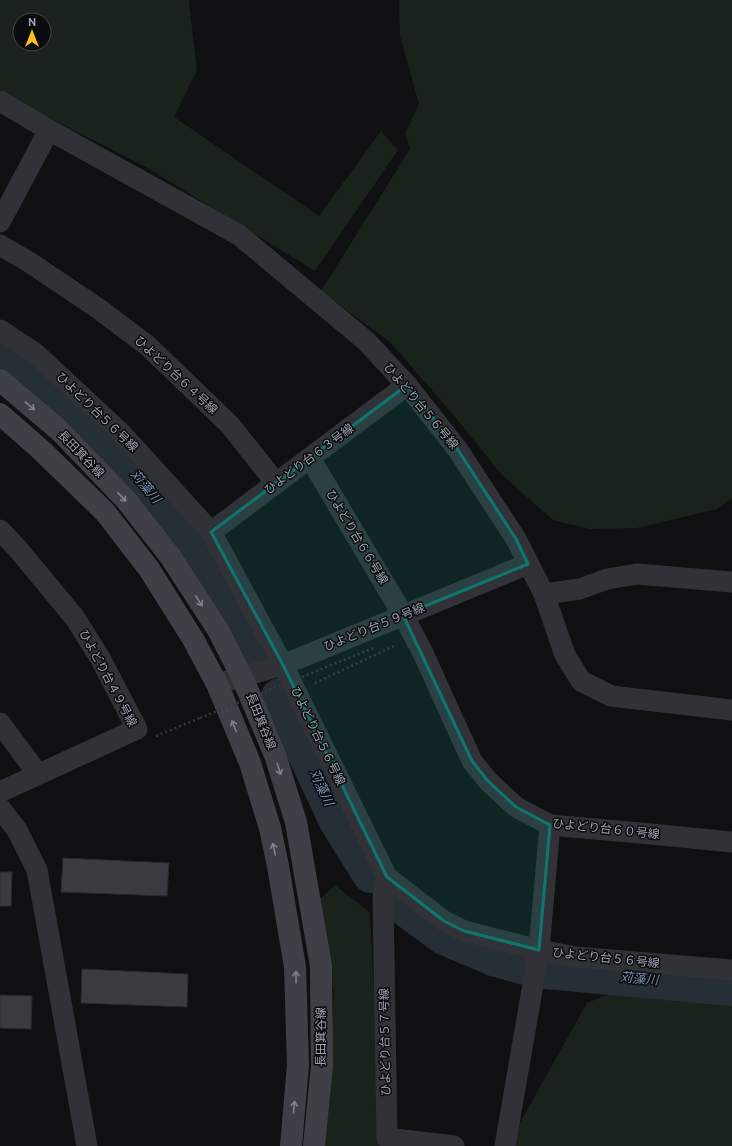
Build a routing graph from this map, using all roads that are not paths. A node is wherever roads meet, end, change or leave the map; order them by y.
1 (0, 101) edge
2 (50, 130) junction
3 (0, 222) edge
4 (0, 245) edge
5 (0, 330) edge
6 (0, 380) edge
7 (407, 385) junction
8 (0, 414) edge
9 (310, 458) junction
10 (276, 483) junction
11 (0, 530) edge
12 (211, 532) junction
13 (528, 564) junction
14 (732, 582) edge
15 (544, 594) junction
16 (403, 615) junction
17 (283, 664) junction
18 (242, 677) junction
19 (217, 684) junction
20 (732, 710) edge
21 (0, 723) edge
22 (38, 774) junction
23 (0, 792) edge
24 (0, 808) edge
25 (550, 825) junction
26 (732, 842) edge
27 (387, 877) junction
28 (539, 950) junction
29 (732, 970) edge
30 (87, 1146) edge
31 (291, 1146) edge
32 (314, 1146) edge
33 (454, 1146) edge
34 (505, 1146) edge

1 - 2 street, ひよどり台５６号線
2 - 3 street
2 - 7 street, ひよどり台５６号線
4 - 10 street, ひよどり台６４号線
5 - 12 street, ひよどり台５６号線
6 -> 18 street, 長田箕谷線
7 - 9 street, ひよどり台６３号線
7 - 13 street, ひよどり台５６号線
8 - 19 street, 長田箕谷線
9 - 10 street, ひよどり台６３号線
9 - 16 street, ひよどり台６６号線
10 - 12 street, ひよどり台６３号線
11 - 22 street, ひよどり台４９号線
12 - 17 street, ひよどり台５６号線
13 - 15 street, ひよどり台５６号線
13 - 16 street, ひよどり台５９号線
14 - 15 street
15 - 20 street, ひよどり台５６号線
16 - 17 street, ひよどり台５９号線
16 - 25 street, ひよどり台６０号線
17 - 18 street, ひよどり台５９号線
17 - 27 street, ひよどり台５６号線
18 - 19 street, ひよどり台５９号線
18 -> 32 street, 長田箕谷線
31 -> 19 street, 長田箕谷線
21 - 22 street
22 - 23 street, ひよどり台４９号線
24 - 30 street
25 - 26 street, ひよどり台６０号線
25 - 28 street
27 - 28 street, ひよどり台５６号線
27 - 33 street, ひよどり台５７号線
28 - 29 street, ひよどり台５６号線
28 - 34 street

